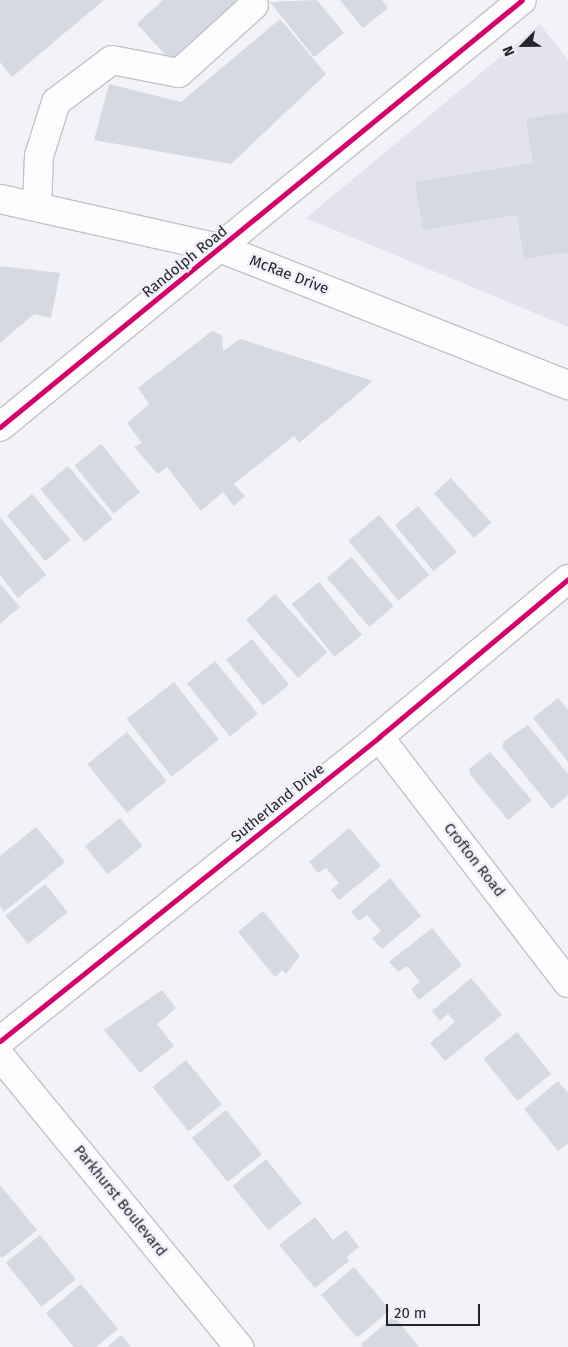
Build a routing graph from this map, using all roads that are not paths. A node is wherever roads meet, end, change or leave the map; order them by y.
1 (522, 0) edge
2 (254, 5) dead end
3 (0, 198) edge
4 (37, 206) junction
5 (220, 248) junction
6 (568, 385) edge
7 (0, 427) edge
8 (568, 579) edge
9 (380, 737) junction
10 (568, 983) edge
11 (0, 1041) edge
12 (0, 1056) edge
13 (239, 1347) edge

1 - 5 street, Randolph Road
2 - 4 street
3 - 4 street, McRae Drive
4 - 5 street, McRae Drive
5 - 6 street, McRae Drive
5 - 7 street, Randolph Road
8 - 9 street, Sutherland Drive
9 - 10 street, Crofton Road
9 - 11 street, Sutherland Drive
12 - 13 street, Parkhurst Boulevard

